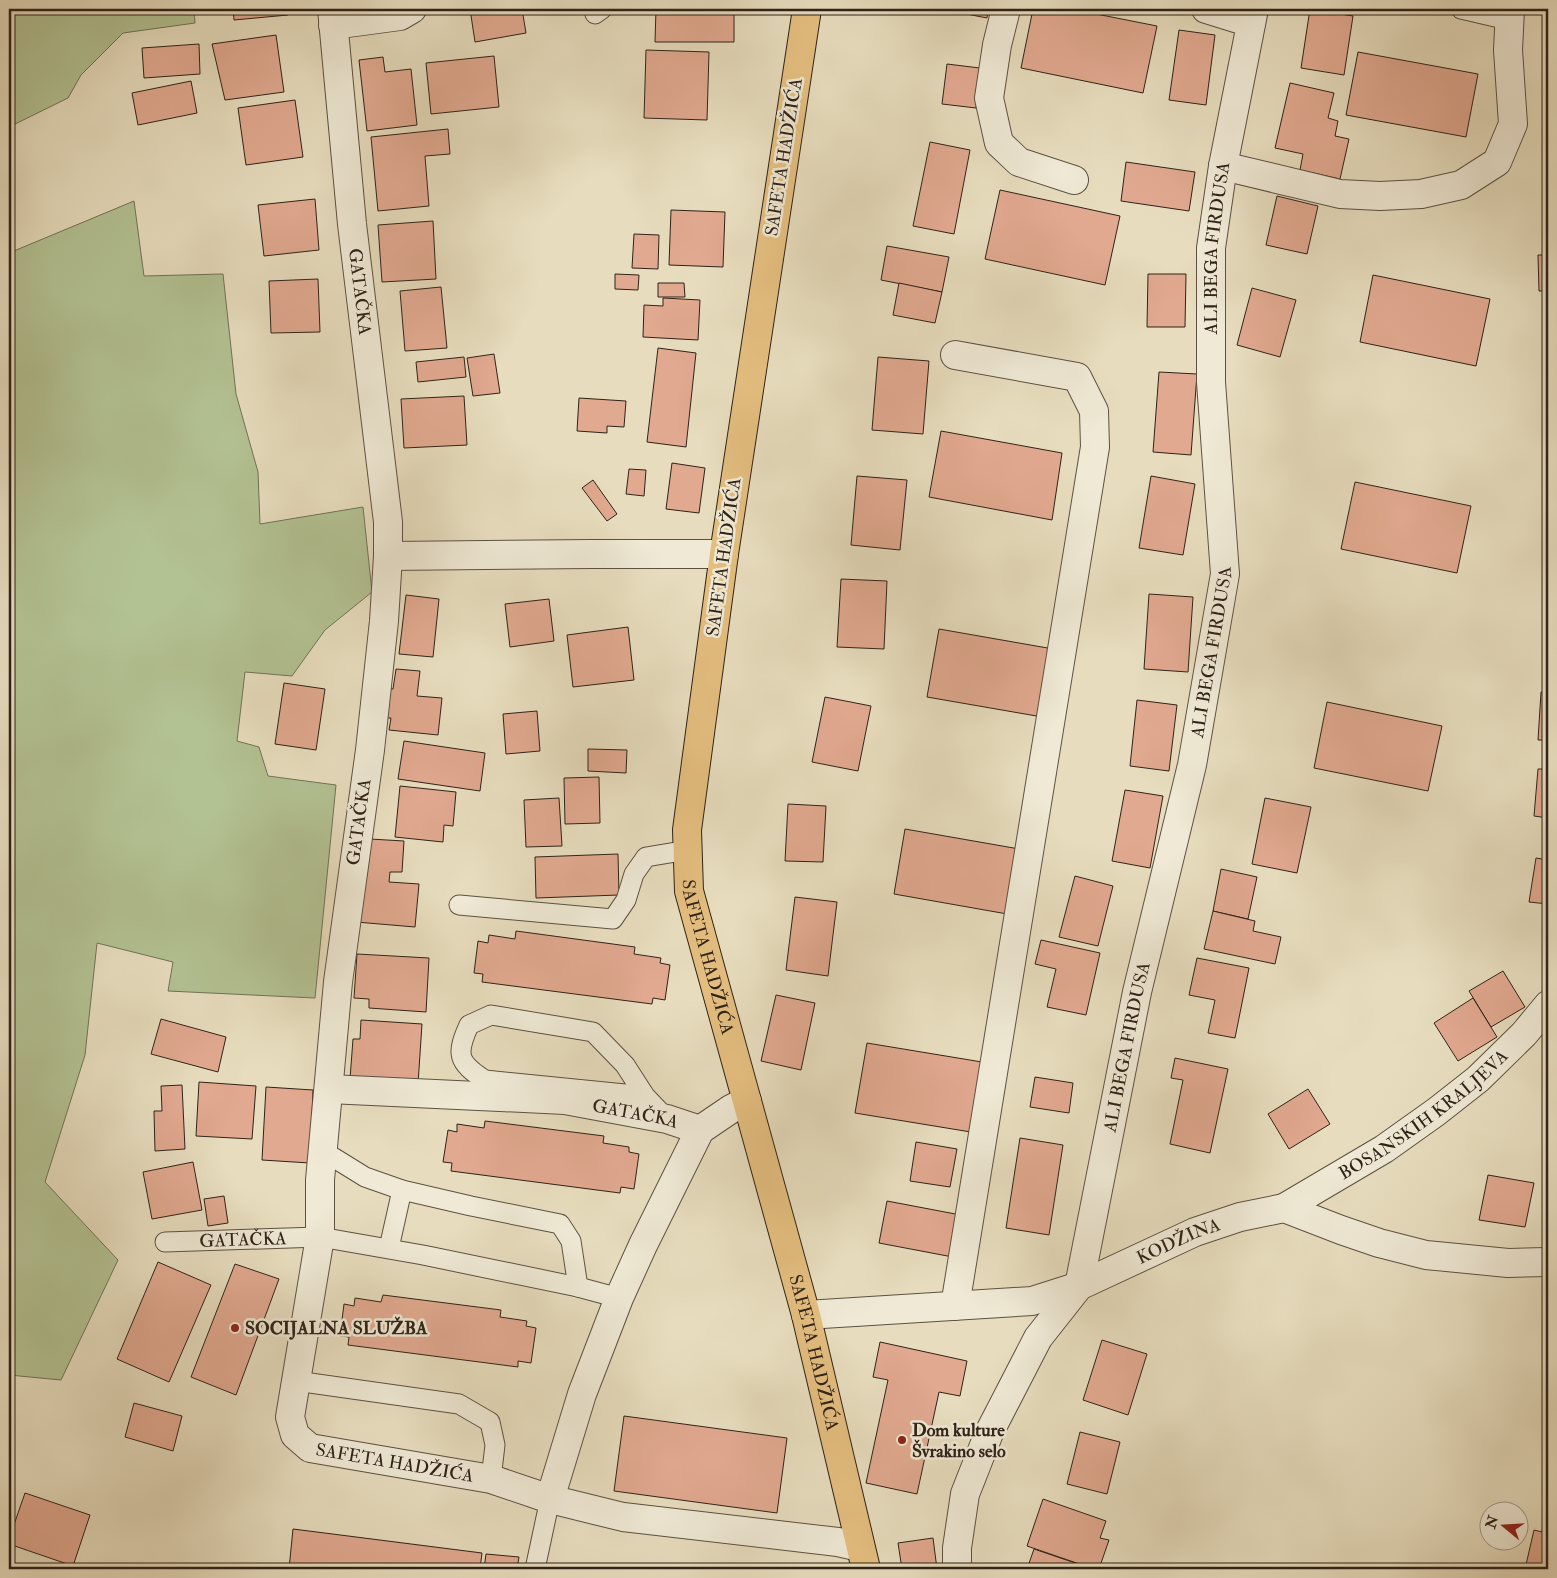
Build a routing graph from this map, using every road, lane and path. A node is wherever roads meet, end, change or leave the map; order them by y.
1 (412, 9) edge
2 (807, 9) edge
3 (1006, 9) edge
4 (1206, 9) edge
5 (1461, 9) edge
6 (1509, 14) edge
7 (1252, 16) edge
8 (332, 17) edge
9 (1223, 166) junction
10 (1074, 180) dead end
11 (955, 355) dead end
12 (724, 554) junction
13 (388, 556) junction
14 (688, 850) junction
15 (459, 905) dead end
16 (1548, 1004) edge
17 (329, 1089) junction
18 (645, 1096) junction
19 (747, 1101) junction
20 (667, 1119) junction
21 (700, 1130) junction
22 (323, 1152) junction
23 (402, 1190) junction
24 (1284, 1208) junction
25 (320, 1236) junction
26 (164, 1242) dead end
27 (389, 1248) junction
28 (1548, 1262) edge
29 (1079, 1286) junction
30 (578, 1287) junction
31 (619, 1298) junction
32 (955, 1306) junction
33 (806, 1315) junction
34 (296, 1381) junction
35 (491, 1480) junction
36 (550, 1499) junction
37 (863, 1558) edge
38 (535, 1569) edge
39 (957, 1569) edge

1 - 8 street, GATAČKA
2 - 12 main road, SAFETA HADŽIĆA
3 - 10 street
4 - 7 street
5 - 6 lane
6 - 9 street
7 - 9 street, ALI BEGA FIRDUSA
8 - 13 street, GATAČKA
9 - 29 street, ALI BEGA FIRDUSA
11 - 32 street
12 - 13 street
12 - 14 main road, SAFETA HADŽIĆA
13 - 17 street, GATAČKA
14 - 15 lane
14 - 19 main road, SAFETA HADŽIĆA
16 - 24 street, BOSANSKIH KRALJEVA
17 - 20 street, GATAČKA
17 - 22 street, GATAČKA
18 - 18 lane
18 - 20 lane
19 - 21 street
19 - 33 main road, SAFETA HADŽIĆA
20 - 21 street, GATAČKA
21 - 31 street
22 - 23 lane
22 - 25 street, GATAČKA
23 - 27 lane
23 - 30 lane
24 - 28 street
24 - 29 street, KODŽINA
25 - 26 lane, GATAČKA
25 - 27 lane, GATAČKA
25 - 34 street, SAFETA HADŽIĆA
27 - 30 lane, GATAČKA
29 - 32 street, KODŽINA
29 - 39 street
30 - 31 lane, GATAČKA
31 - 36 street
32 - 33 street, KODŽINA
33 - 37 main road, SAFETA HADŽIĆA
34 - 35 street, SAFETA HADŽIĆA
34 - 35 lane
35 - 36 street, SAFETA HADŽIĆA
36 - 37 street, SAFETA HADŽIĆA
36 - 38 lane

